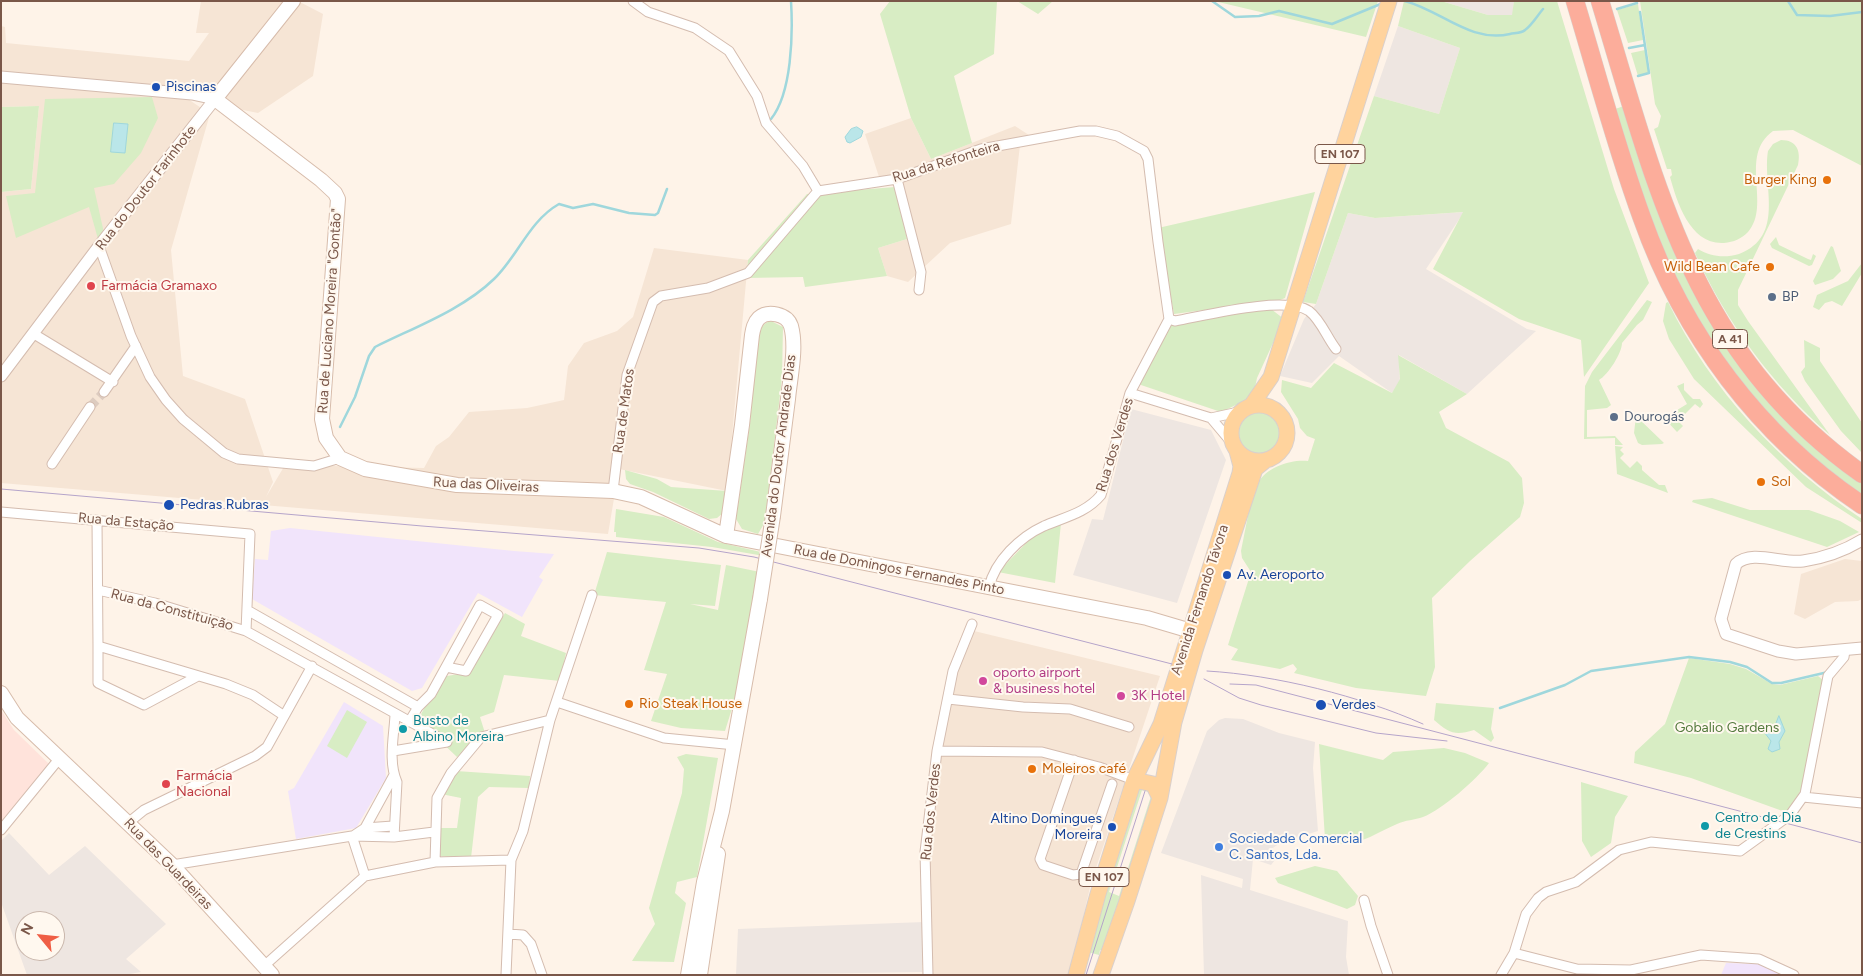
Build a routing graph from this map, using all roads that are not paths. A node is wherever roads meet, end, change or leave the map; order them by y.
1 (293, 1) edge
2 (633, 1) edge
3 (1389, 1) edge
4 (1575, 1) edge
5 (1600, 1) edge
6 (1, 77) edge
7 (215, 99) junction
8 (897, 179) junction
9 (818, 191) junction
10 (99, 246) junction
11 (920, 290) dead end
12 (1292, 306) junction
13 (1169, 319) junction
14 (34, 334) junction
15 (136, 346) junction
16 (1336, 349) dead end
17 (1, 376) edge
18 (1270, 377) junction
19 (112, 382) junction
20 (104, 392) tunnel mouth
21 (1130, 393) junction
22 (90, 407) tunnel mouth
23 (1247, 408) junction
24 (1277, 412) junction
25 (1211, 418) junction
26 (1235, 447) junction
27 (340, 458) junction
28 (1266, 460) junction
29 (52, 464) dead end
30 (1862, 474) edge
31 (613, 491) junction
32 (1862, 505) edge
33 (1, 512) edge
34 (98, 520) junction
35 (726, 536) junction
36 (1862, 540) edge
37 (989, 587) junction
38 (98, 590) junction
39 (592, 595) dead end
40 (247, 610) junction
41 (972, 624) dead end
42 (246, 631) junction
43 (1196, 632) junction
44 (98, 646) junction
45 (1862, 648) edge
46 (1845, 650) junction
47 (312, 666) junction
48 (446, 667) junction
49 (198, 676) junction
50 (1, 693) edge
51 (394, 693) junction
52 (948, 699) junction
53 (557, 702) junction
54 (418, 707) junction
55 (385, 709) junction
56 (395, 714) junction
57 (283, 715) junction
58 (550, 720) junction
59 (409, 722) junction
60 (1130, 727) dead end
61 (735, 745) junction
62 (938, 751) junction
63 (393, 752) junction
64 (59, 759) junction
65 (1074, 760) junction
66 (394, 775) junction
67 (1134, 780) junction
68 (1112, 784) dead end
69 (1803, 797) junction
70 (1160, 798) junction
71 (1862, 804) edge
72 (722, 811) junction
73 (128, 823) junction
74 (393, 826) junction
75 (365, 828) junction
76 (1, 830) edge
77 (434, 832) junction
78 (352, 836) junction
79 (394, 836) junction
80 (511, 860) junction
81 (434, 862) junction
82 (172, 865) junction
83 (365, 876) junction
84 (1364, 900) dead end
85 (508, 934) junction
86 (1514, 953) junction
87 (268, 971) edge
88 (506, 975) edge
89 (542, 975) edge
90 (688, 975) edge
91 (700, 975) edge
92 (928, 975) edge
93 (1076, 975) edge
94 (1101, 975) edge
95 (1388, 975) edge
96 (1501, 975) edge
97 (1794, 975) edge

1 - 7 main road, Rua do Doutor Farinhote
2 - 9 street
3 - 12 main road, EN 107
4 - 32 highway, A 41
5 - 30 highway, A 41
6 - 7 street
7 - 10 street, Rua do Doutor Farinhote
7 - 27 main road, Rua de Luciano Moreira "Gontão"
8 - 9 street, Rua da Refonteira
8 - 11 street
8 - 13 street, Rua da Refonteira
9 - 31 street, Rua de Matos
10 - 14 street, Rua do Doutor Farinhote
10 - 15 street
12 - 13 street
12 - 16 street
12 - 18 main road, EN 107
13 - 21 street, Rua dos Verdes
14 - 17 street, Rua do Doutor Farinhote
14 - 19 street
15 - 19 street
15 - 27 street
18 - 23 main road, EN 107
18 - 24 main road, EN 107
19 - 20 street
21 - 25 street
21 - 37 street, Rua dos Verdes
22 - 29 street
23 - 24 main road
23 - 25 street
23 - 26 main road, EN 107
24 - 28 main road, EN 107
25 - 26 street
26 - 28 main road
26 - 43 main road, Avenida Fernando Távora / EN 107
27 - 31 main road, Rua das Oliveiras
28 - 43 main road, Avenida Fernando Távora / EN 107
31 - 35 main road, Rua de Domingos Fernandes Pinto
33 - 34 street, Rua da Estação
34 - 38 street
34 - 40 street, Rua da Estação
35 - 37 main road, Rua de Domingos Fernandes Pinto
35 - 61 main road, Avenida do Doutor Andrade Dias, bridge
36 - 46 street
37 - 43 main road, Rua de Domingos Fernandes Pinto
38 - 42 street, Rua da Constituição
38 - 44 street
39 - 53 street
40 - 42 street
40 - 51 street
41 - 52 street, Rua dos Verdes
42 - 47 street, Rua da Constituição
43 - 67 main road, Avenida Fernando Távora / EN 107
43 - 70 main road, Avenida Fernando Távora / EN 107
44 - 49 street
44 - 49 street
45 - 46 street
46 - 69 street
47 - 55 street, Rua da Constituição
47 - 57 street
48 - 48 street
48 - 54 street
49 - 57 street
50 - 64 main road
51 - 54 street
51 - 55 street
52 - 60 street
52 - 62 street, Rua dos Verdes
53 - 58 street
53 - 61 street
54 - 59 street
55 - 56 street, Rua da Constituição
56 - 59 street, Rua da Constituição
56 - 63 street
57 - 73 street
58 - 77 street
58 - 80 street
59 - 63 street, Rua da Constituição
61 - 72 main road, Avenida do Doutor Andrade Dias
62 - 65 street
62 - 92 street, Rua dos Verdes
63 - 66 street
64 - 73 main road, Rua das Guardeiras
64 - 76 street
65 - 67 street
65 - 68 street
66 - 74 street
66 - 75 street
67 - 70 main road
67 - 93 main road, Avenida Fernando Távora / EN 107
69 - 71 street
69 - 86 street
70 - 94 main road, Avenida Fernando Távora / EN 107
72 - 90 main road, Avenida do Doutor Andrade Dias
72 - 91 main road, Avenida do Doutor Andrade Dias
73 - 82 main road, Rua das Guardeiras
74 - 75 street
74 - 79 street
75 - 78 street
77 - 79 street
77 - 81 street
78 - 79 street
78 - 82 street
78 - 83 street
80 - 81 street
80 - 85 street
81 - 83 street
82 - 87 main road, Rua das Guardeiras
83 - 87 street
84 - 95 street
85 - 88 street
85 - 89 street
86 - 96 street
86 - 97 street

